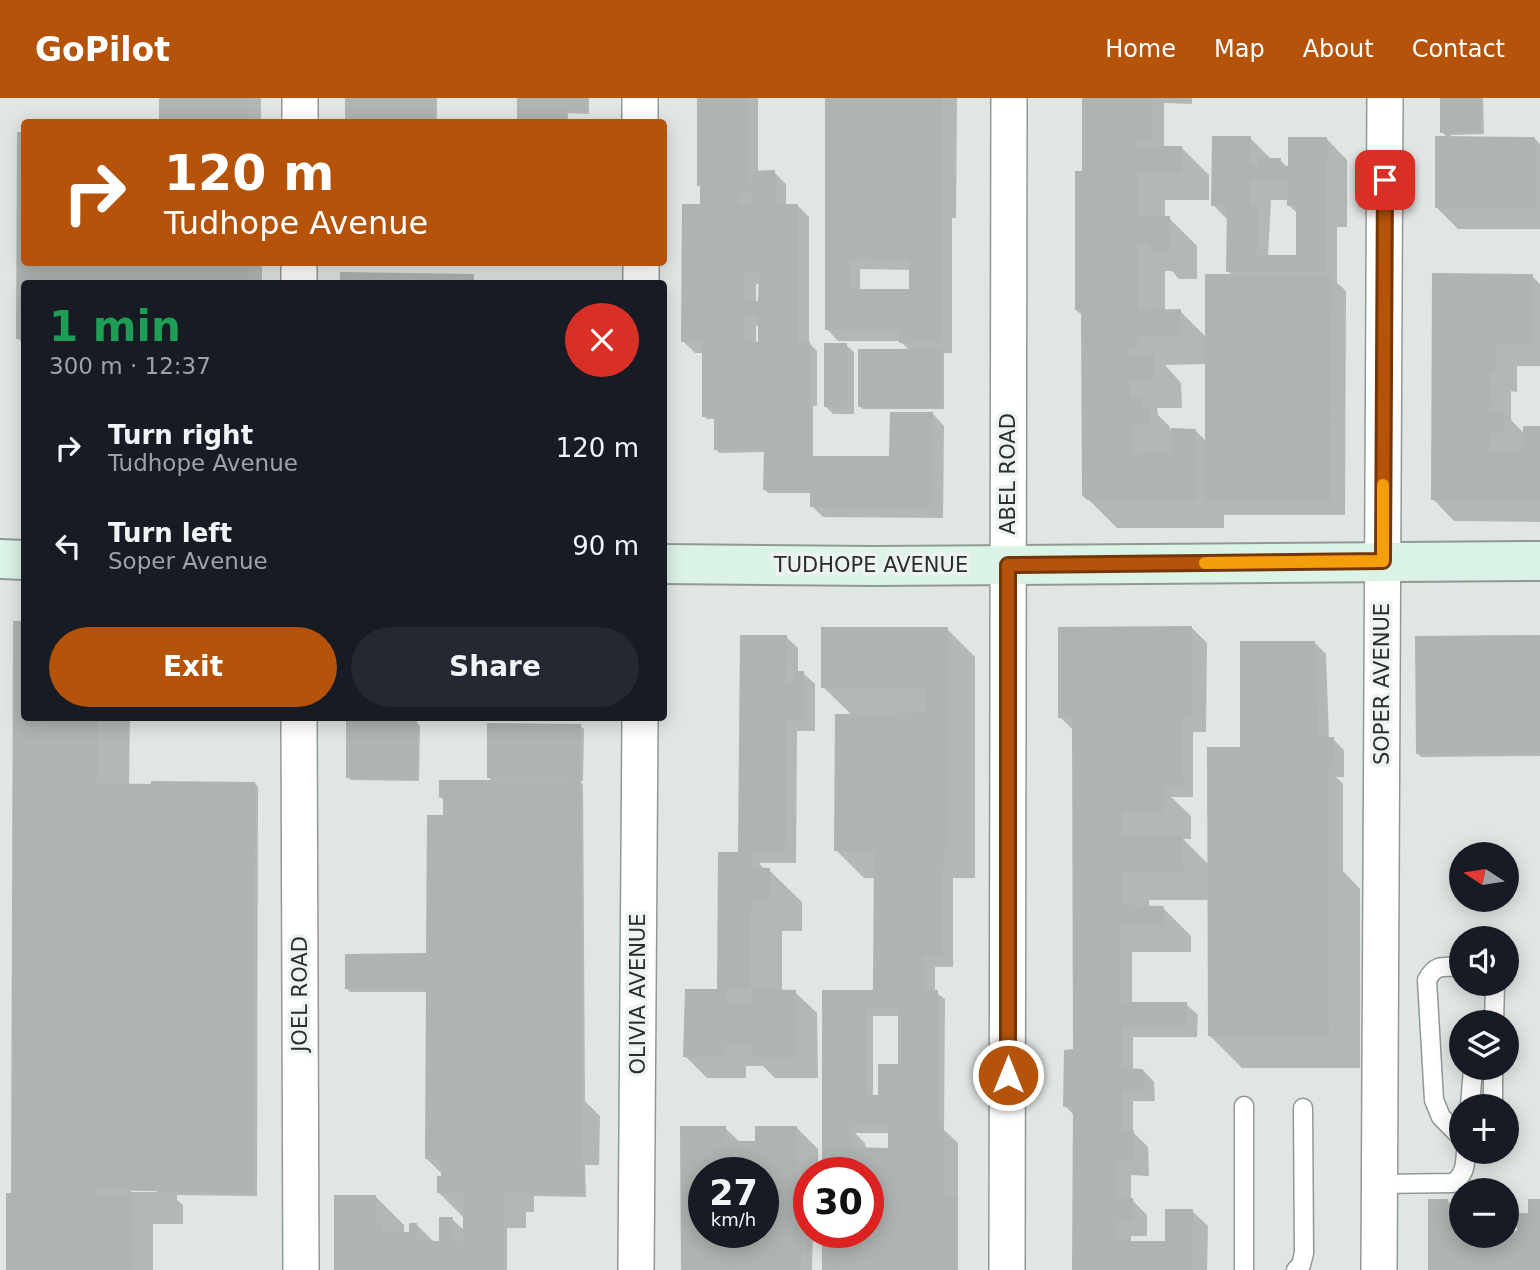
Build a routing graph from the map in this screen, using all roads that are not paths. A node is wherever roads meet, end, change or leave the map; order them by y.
1 (300, 98) edge
2 (640, 98) edge
3 (1009, 98) edge
4 (1385, 98) edge
5 (300, 119) edge
6 (640, 119) edge
7 (0, 559) edge
8 (21, 560) edge
9 (1383, 561) junction
10 (1540, 561) edge
11 (667, 565) edge
12 (1008, 565) junction
13 (299, 721) edge
14 (639, 721) edge
15 (1449, 967) edge
16 (1244, 1106) dead end
17 (1303, 1108) dead end
18 (1449, 1125) edge
19 (1465, 1164) edge
20 (1379, 1184) junction
21 (301, 1270) edge
22 (636, 1270) edge
23 (1007, 1270) edge
24 (1244, 1270) edge
25 (1296, 1270) edge
26 (1379, 1270) edge

1 - 5 street
2 - 6 street
3 - 12 street, ABEL ROAD
4 - 9 street, SOPER AVENUE
7 - 8 street
9 - 10 street, TUDHOPE AVENUE
9 - 12 street, TUDHOPE AVENUE
9 - 20 street, SOPER AVENUE
11 - 12 street, TUDHOPE AVENUE
12 - 23 street, ABEL ROAD
13 - 21 street, JOEL ROAD
14 - 22 street, OLIVIA AVENUE
15 - 18 lane
16 - 24 lane
17 - 25 lane
19 - 20 lane
20 - 26 street, SOPER AVENUE

